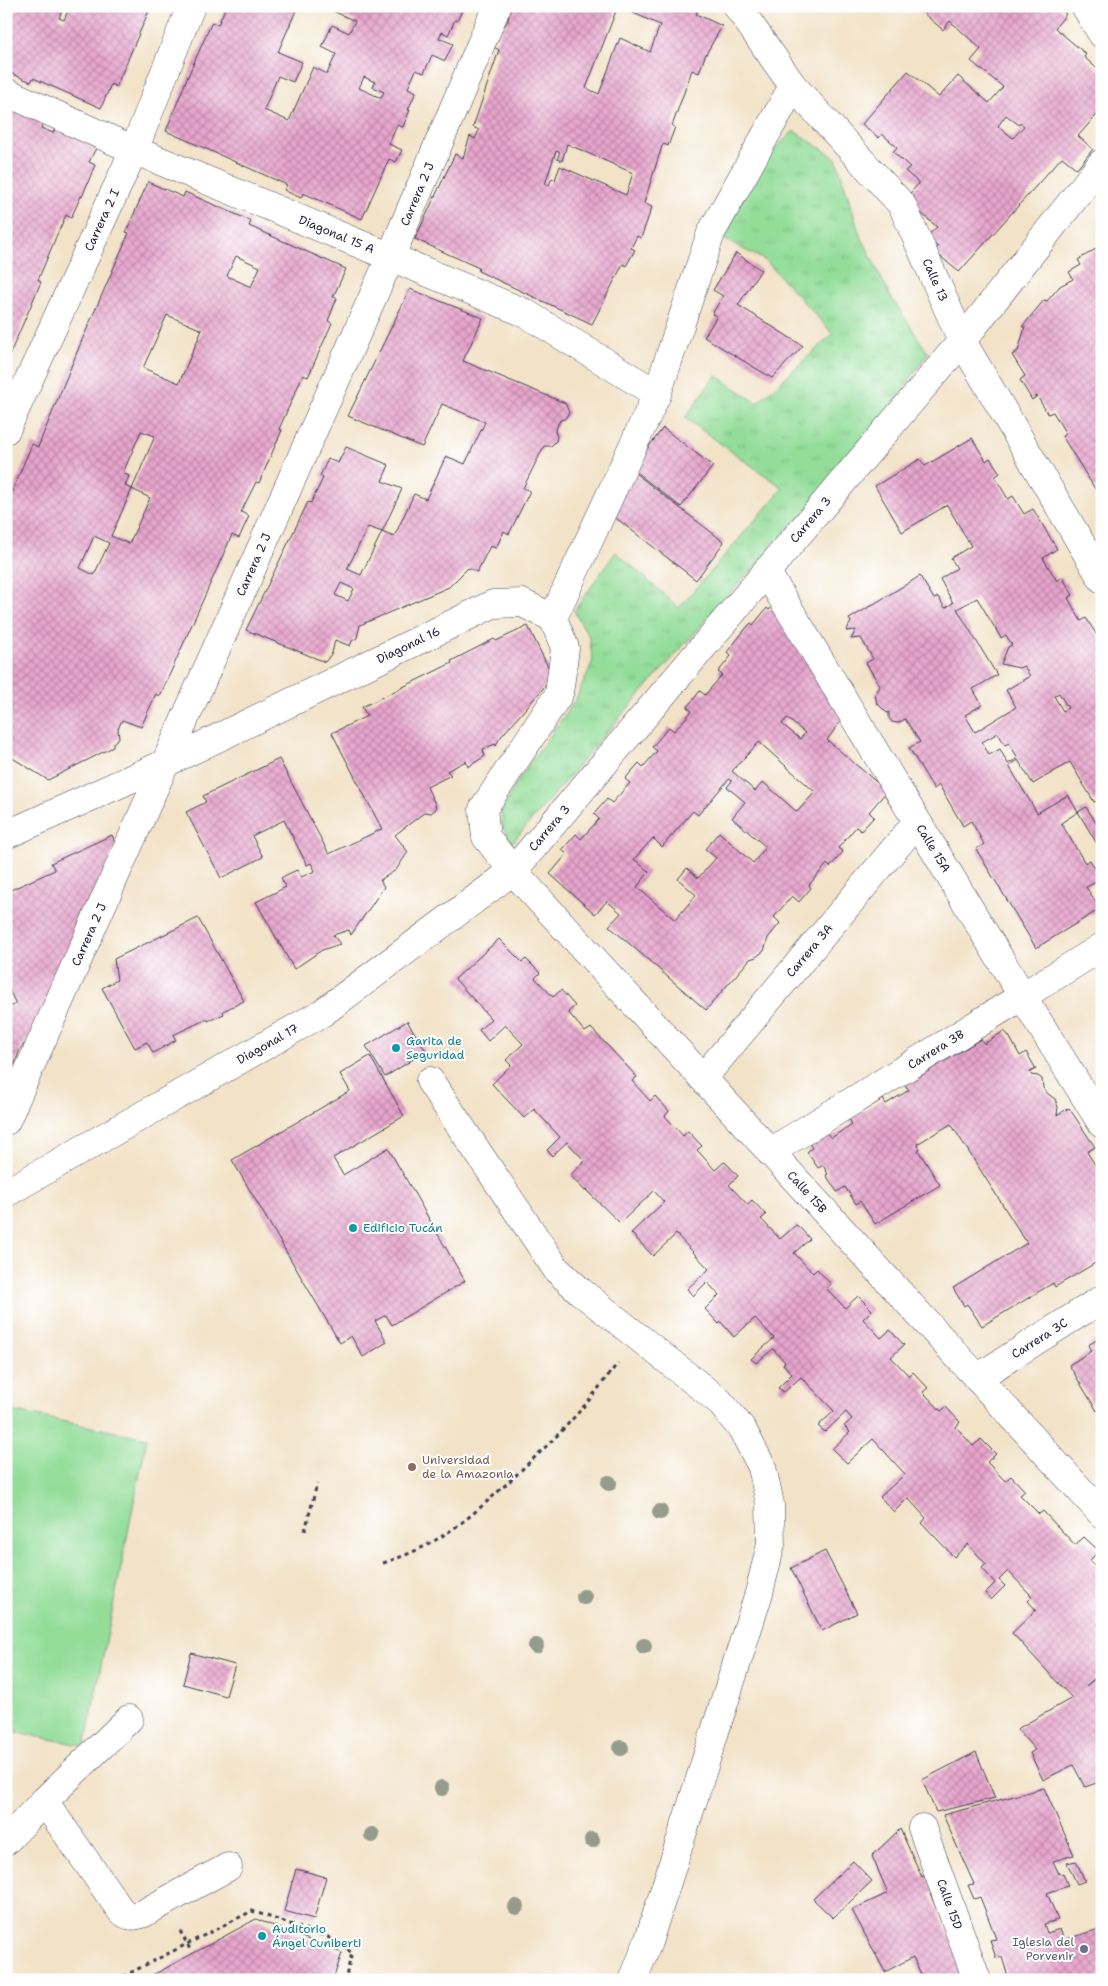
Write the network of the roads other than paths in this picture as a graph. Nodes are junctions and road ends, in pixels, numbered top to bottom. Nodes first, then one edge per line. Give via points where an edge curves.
1 (191, 6) edge
2 (497, 6) edge
3 (737, 6) edge
4 (1085, 6) edge
5 (1102, 34) edge
6 (793, 86) junction
7 (6, 92) edge
8 (134, 150) junction
9 (1102, 163) edge
10 (391, 256) junction
11 (962, 341) junction
12 (657, 394) junction
13 (6, 430) edge
14 (766, 571) junction
15 (1102, 579) edge
16 (553, 618) junction
17 (166, 763) junction
18 (917, 822) junction
19 (6, 835) edge
20 (513, 871) junction
21 (1102, 947) edge
22 (1023, 997) junction
23 (703, 1078) junction
24 (430, 1081) dead end
25 (6, 1121) edge
26 (1102, 1124) edge
27 (770, 1152) junction
28 (6, 1193) edge
29 (1102, 1299) edge
30 (977, 1378) junction
31 (1102, 1514) edge
32 (128, 1719) dead end
33 (44, 1801) junction
34 (922, 1828) dead end
35 (6, 1841) edge
36 (228, 1867) dead end
37 (633, 1980) edge
38 (977, 1980) edge

1 - 8 street, Carrera 2 I
2 - 10 street, Carrera 2 J
3 - 6 street, Calle 13
4 - 5 street
6 - 11 street, Calle 13 via 902,204
6 - 12 street via 711,233
7 - 8 street, Diagonal 15 A
8 - 10 street, Diagonal 15 A
8 - 13 street, Carrera 2 I
9 - 11 street, Carrera 3
10 - 12 street, Diagonal 15 A via 526,314
10 - 17 street, Carrera 2 J
11 - 14 street, Carrera 3
11 - 15 street, Calle 13
12 - 16 street
14 - 18 street, Calle 15A
14 - 20 street, Carrera 3
16 - 17 street, Diagonal 16 via 522,603 493,604
16 - 20 street via 565,648 559,694 483,809 486,837
17 - 19 street, Diagonal 16
17 - 25 street, Carrera 2 J
18 - 22 street, Calle 15A
18 - 23 street, Carrera 3A
20 - 23 street, Calle 15B
20 - 28 street, Diagonal 17 via 322,1013
21 - 22 street, Carrera 3B
22 - 26 street, Calle 15A
22 - 27 street, Carrera 3B
23 - 27 street, Calle 15B
24 - 37 street via 557,1270 719,1401 742,1428 762,1467 770,1504 771,1544 756,1602 648,1942
27 - 30 street, Calle 15B
29 - 30 street, Carrera 3C
30 - 31 street, Calle 15B
32 - 33 street
33 - 35 street
33 - 36 street via 127,1916 136,1917
34 - 38 street, Calle 15D

